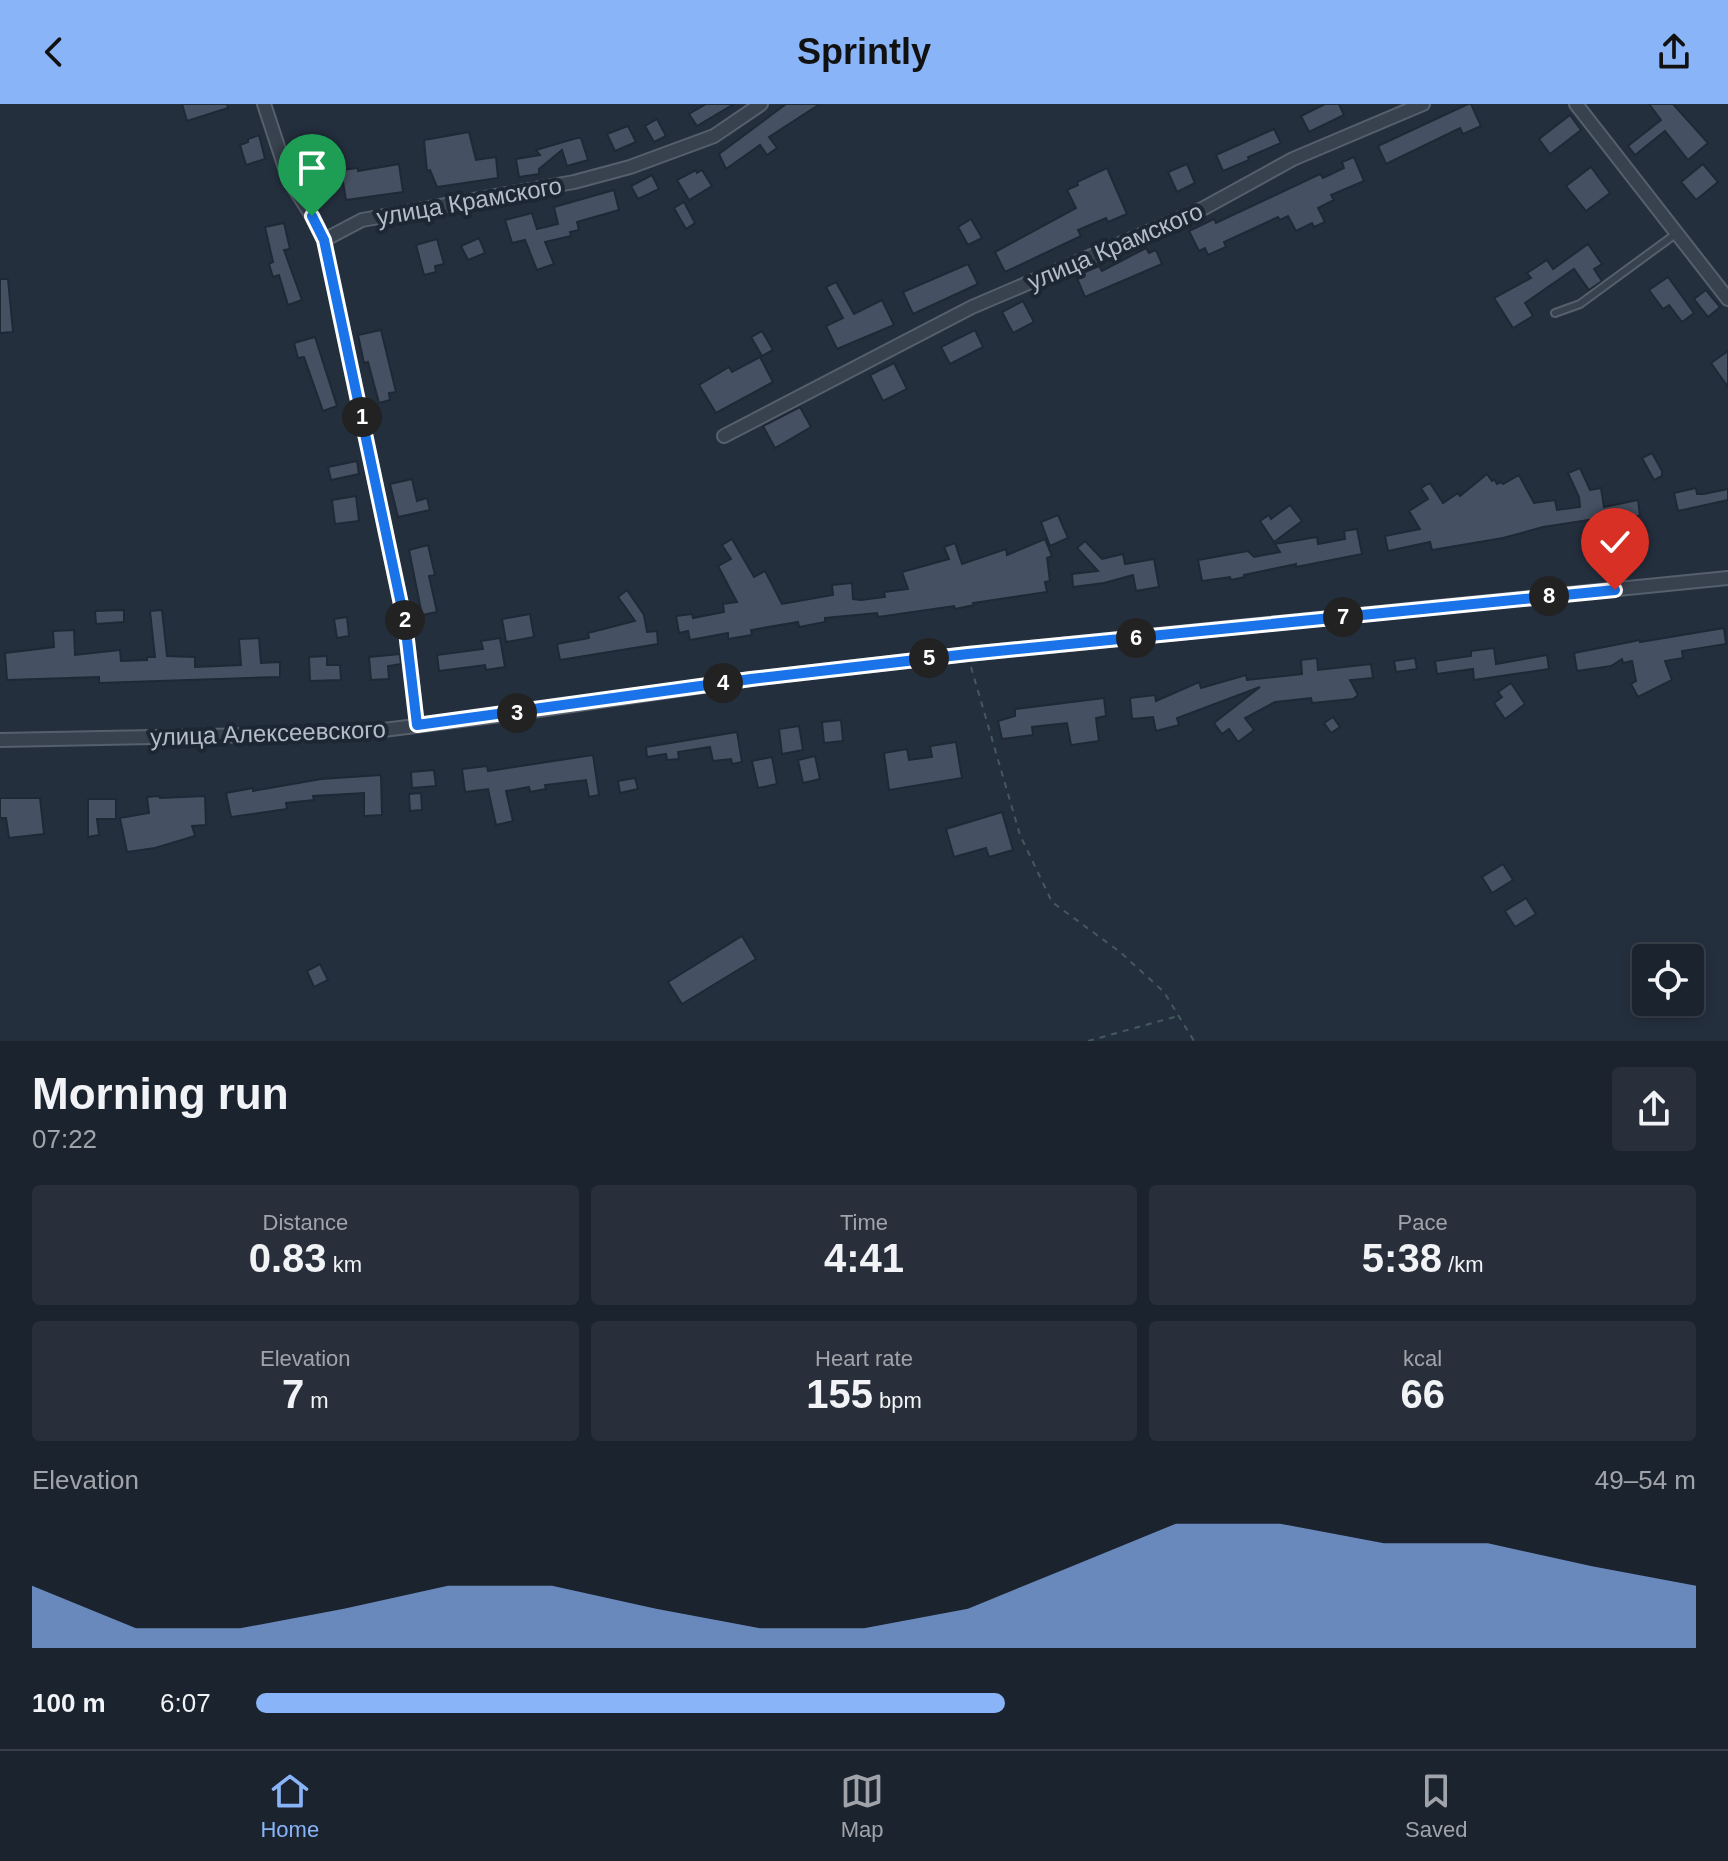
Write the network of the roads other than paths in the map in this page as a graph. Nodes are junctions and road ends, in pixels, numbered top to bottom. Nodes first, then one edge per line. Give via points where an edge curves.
1 (264, 104) edge
2 (761, 104) edge
3 (1423, 104) edge
4 (1576, 104) edge
5 (1677, 233) junction
6 (324, 240) junction
7 (1728, 299) edge
8 (1555, 313) dead end
9 (724, 436) dead end
10 (1728, 578) edge
11 (417, 725) junction
12 (0, 740) edge

1 - 6 street via 289,180
2 - 6 street, улица Крамского via 714,136 630,167 362,220
3 - 9 street, улица Крамского via 1293,159 1204,208 972,307
4 - 5 street
5 - 7 street
5 - 8 lane via 1580,304
6 - 11 street via 405,623
10 - 11 street, улица Алексеевского via 968,654
11 - 12 street, улица Алексеевского via 360,733

